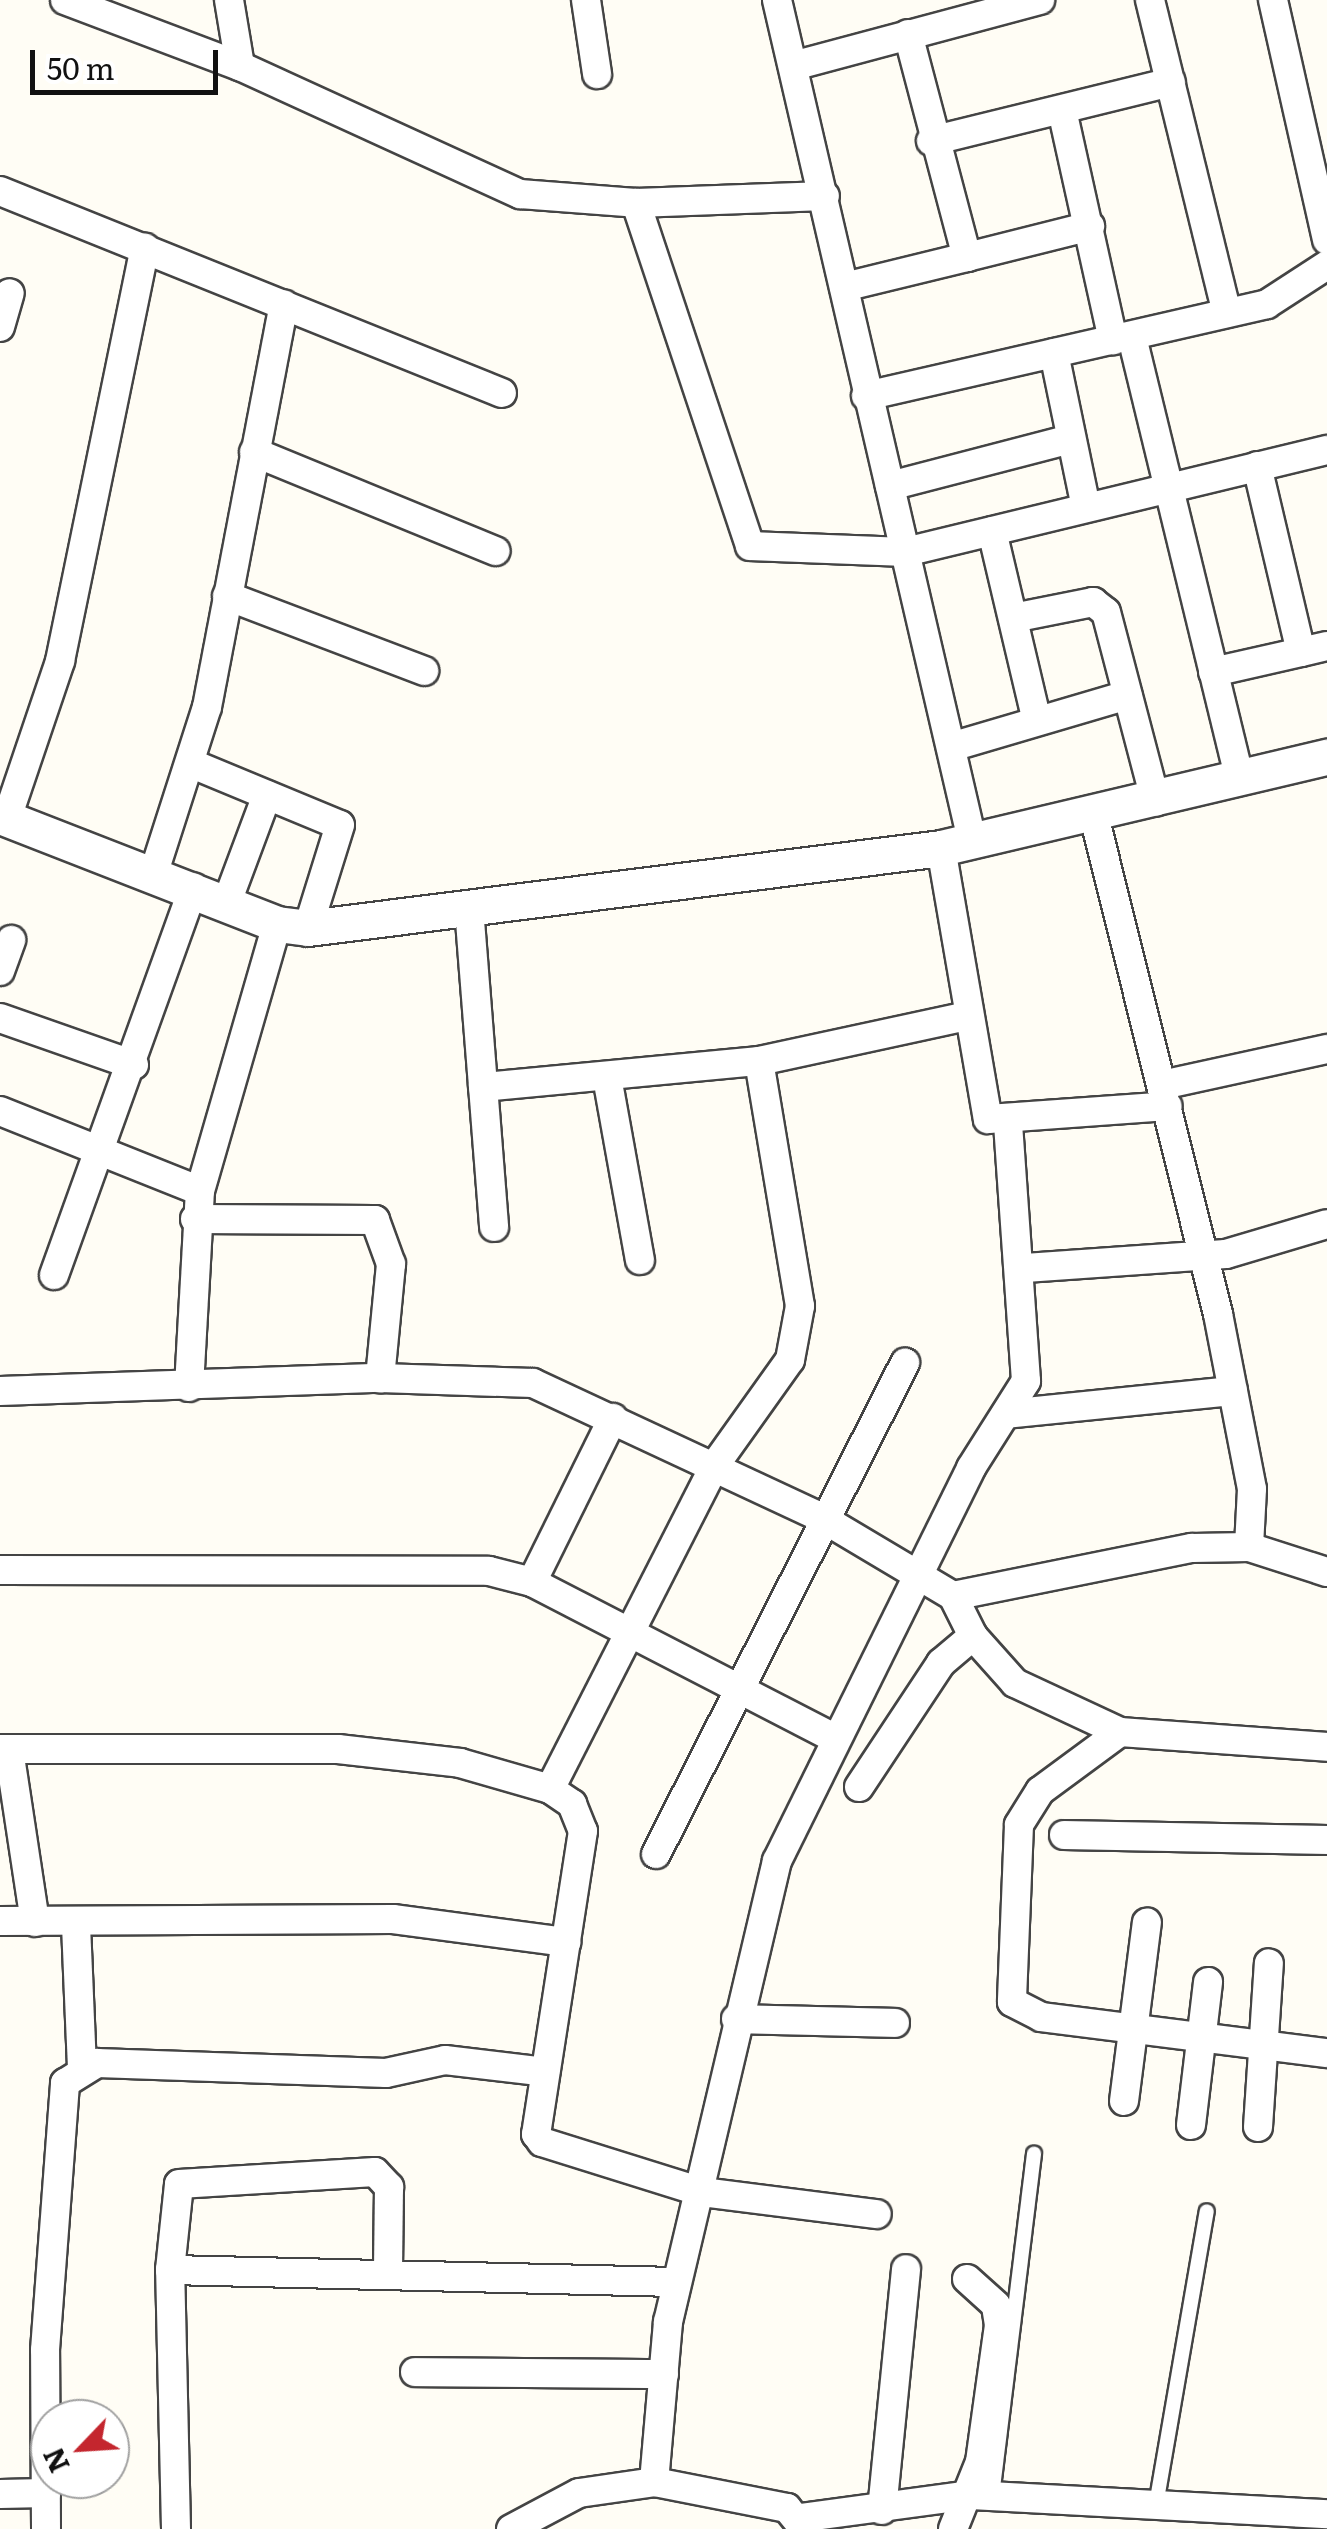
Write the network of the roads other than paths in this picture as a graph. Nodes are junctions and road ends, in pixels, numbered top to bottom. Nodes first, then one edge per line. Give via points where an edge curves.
1 (64, 0) edge
2 (229, 0) edge
3 (586, 0) edge
4 (777, 0) edge
5 (1040, 0) edge
6 (1150, 0) edge
7 (1273, 0) edge
8 (110, 9) edge
9 (908, 34) junction
10 (240, 66) junction
11 (793, 66) junction
12 (598, 74) dead end
13 (1172, 82) junction
14 (1062, 110) junction
15 (931, 141) junction
16 (0, 192) edge
17 (825, 196) junction
18 (636, 203) junction
19 (1090, 226) junction
20 (1327, 240) edge
21 (146, 248) junction
22 (967, 258) junction
23 (1327, 265) edge
24 (844, 287) junction
25 (10, 293) dead end
26 (284, 304) junction
27 (1227, 313) junction
28 (0, 328) edge
29 (1123, 339) junction
30 (1054, 352) junction
31 (502, 393) dead end
32 (866, 396) junction
33 (1071, 439) junction
34 (1327, 450) edge
35 (254, 452) junction
36 (1257, 466) junction
37 (890, 486) junction
38 (1168, 487) junction
39 (1086, 507) junction
40 (992, 530) junction
41 (495, 550) dead end
42 (905, 552) junction
43 (227, 596) junction
44 (1013, 618) junction
45 (1314, 649) edge
46 (424, 671) dead end
47 (1213, 672) junction
48 (1128, 694) junction
49 (1037, 721) junction
50 (950, 747) junction
51 (1327, 758) edge
52 (190, 763) junction
53 (1240, 780) junction
54 (267, 795) junction
55 (1156, 802) junction
56 (1094, 816) junction
57 (4, 817) edge
58 (957, 844) junction
59 (154, 872) junction
60 (194, 888) junction
61 (227, 902) junction
62 (469, 908) junction
63 (293, 926) junction
64 (11, 940) dead end
65 (0, 970) edge
66 (964, 1017) junction
67 (0, 1018) edge
68 (1327, 1050) edge
69 (760, 1061) junction
70 (134, 1065) junction
71 (607, 1077) junction
72 (483, 1087) junction
73 (1165, 1096) junction
74 (0, 1111) edge
75 (1008, 1123) junction
76 (103, 1150) junction
77 (197, 1205) junction
78 (1327, 1224) edge
79 (494, 1227) dead end
80 (1204, 1256) junction
81 (640, 1260) dead end
82 (1025, 1268) junction
83 (54, 1275) dead end
84 (905, 1363) dead end
85 (380, 1378) junction
86 (189, 1386) junction
87 (0, 1391) edge
88 (1233, 1392) junction
89 (1006, 1414) junction
90 (613, 1418) junction
91 (714, 1465) junction
92 (822, 1518) junction
93 (1249, 1547) junction
94 (0, 1570) edge
95 (918, 1572) junction
96 (1327, 1572) edge
97 (532, 1582) junction
98 (953, 1596) junction
99 (625, 1634) junction
100 (972, 1636) junction
101 (734, 1691) junction
102 (1120, 1732) junction
103 (832, 1736) junction
104 (1327, 1747) edge
105 (5, 1750) edge
106 (859, 1786) dead end
107 (550, 1789) junction
108 (1064, 1834) dead end
109 (1327, 1840) edge
110 (656, 1854) dead end
111 (0, 1920) edge
112 (34, 1922) junction
113 (1148, 1922) dead end
114 (76, 1925) junction
115 (566, 1942) junction
116 (1269, 1962) dead end
117 (1208, 1982) dead end
118 (736, 2019) junction
119 (895, 2023) dead end
120 (1133, 2026) junction
121 (1201, 2036) junction
122 (1267, 2045) junction
123 (1327, 2054) edge
124 (82, 2068) junction
125 (545, 2072) junction
126 (1124, 2101) dead end
127 (1190, 2125) dead end
128 (1258, 2127) dead end
129 (1034, 2154) dead end
130 (702, 2192) junction
131 (1207, 2211) dead end
132 (877, 2214) dead end
133 (170, 2270) junction
134 (906, 2270) dead end
135 (388, 2274) junction
136 (967, 2279) dead end
137 (676, 2282) junction
138 (415, 2372) dead end
139 (664, 2374) junction
140 (49, 2399) edge
141 (654, 2482) junction
142 (30, 2493) edge
143 (0, 2494) edge
144 (981, 2496) junction
145 (46, 2499) edge
146 (1156, 2505) junction
147 (882, 2510) junction
148 (1327, 2514) edge
149 (802, 2523) edge
150 (46, 2529) edge
151 (176, 2529) edge
152 (511, 2529) edge
153 (953, 2529) edge

1 - 8 street
2 - 10 street
3 - 12 street
4 - 11 street
5 - 9 street
6 - 13 street
7 - 20 street
8 - 10 street
9 - 11 street
9 - 15 street
10 - 18 street via 520,194
11 - 17 street
13 - 14 street
13 - 27 street
14 - 15 street
14 - 19 street
15 - 22 street
16 - 21 street
17 - 18 street
17 - 24 street
18 - 42 street via 750,546
19 - 22 street
19 - 29 street
21 - 26 street
21 - 57 street via 60,661
22 - 24 street
23 - 27 street via 1296,292
24 - 32 street
25 - 28 street
26 - 31 street
26 - 35 street
27 - 29 street
29 - 30 street
29 - 38 street
30 - 32 street
30 - 33 street
32 - 37 street
33 - 37 street
33 - 39 street
34 - 36 street
35 - 41 street
35 - 43 street
36 - 38 street
36 - 45 street
37 - 42 street
38 - 39 street
38 - 47 street
39 - 40 street
40 - 42 street
40 - 44 street
42 - 50 street
43 - 46 street
43 - 52 street
44 - 48 street via 1100,605
44 - 49 street
45 - 47 street
47 - 53 street
48 - 49 street
48 - 55 street
49 - 50 street
50 - 58 street
51 - 53 street
52 - 54 street
52 - 59 street
53 - 55 street
54 - 61 street
54 - 63 street via 340,825
55 - 56 street
56 - 58 street
56 - 73 street
57 - 59 street
58 - 62 street
58 - 66 street
59 - 60 street
60 - 61 street
60 - 70 street
61 - 63 street
62 - 63 street
62 - 72 street
63 - 77 street
64 - 65 street
66 - 69 street
66 - 75 street via 981,1108
67 - 70 street
68 - 73 street
69 - 71 street
69 - 91 street via 800,1322 790,1360
70 - 76 street
71 - 72 street
71 - 81 street
72 - 79 street
73 - 75 street
73 - 80 street
74 - 76 street
75 - 82 street
76 - 77 street
76 - 83 street
77 - 85 street via 375,1220 391,1264
77 - 86 street
78 - 80 street
80 - 82 street
80 - 88 street
82 - 89 street via 1028,1366
84 - 92 street
85 - 86 street
85 - 90 street via 533,1383
86 - 87 street
88 - 89 street
88 - 93 street via 1252,1489
89 - 95 street
90 - 91 street
90 - 97 street
91 - 92 street
91 - 99 street
92 - 95 street
92 - 101 street
93 - 96 street
93 - 98 street via 1166,1552
94 - 97 street via 419,1568
95 - 98 street
95 - 103 street
97 - 99 street
98 - 100 street
99 - 101 street
99 - 107 street
100 - 102 street via 1015,1683
100 - 106 street via 942,1663
101 - 103 street
101 - 110 street
102 - 104 street
102 - 120 street via 1040,1790 1019,1825 1008,1988 1012,2002 1041,2017
103 - 118 street via 777,1860
105 - 107 street via 338,1749 460,1762
105 - 112 street
107 - 115 street via 572,1804 584,1831
108 - 109 street
111 - 112 street
112 - 114 street
113 - 120 street
114 - 115 street via 393,1918
114 - 124 street
115 - 125 street
116 - 122 street
117 - 121 street
118 - 119 street
118 - 130 street
120 - 121 street
120 - 126 street
121 - 122 street
121 - 127 street
122 - 123 street
122 - 128 street
124 - 125 street via 386,2072 445,2060
124 - 140 street via 65,2082 59,2130
125 - 130 street via 542,2142
129 - 144 lane
130 - 132 street
130 - 137 street
131 - 146 lane
133 - 135 street
133 - 135 street via 180,2184 375,2172 389,2187
133 - 151 street
134 - 147 street
135 - 137 street
136 - 144 street via 996,2306 999,2325
137 - 139 street
138 - 139 street
139 - 141 street
141 - 149 street
141 - 152 street via 579,2493
142 - 143 street
144 - 146 street
144 - 147 street
144 - 153 street
145 - 150 street
146 - 148 street
147 - 149 street

